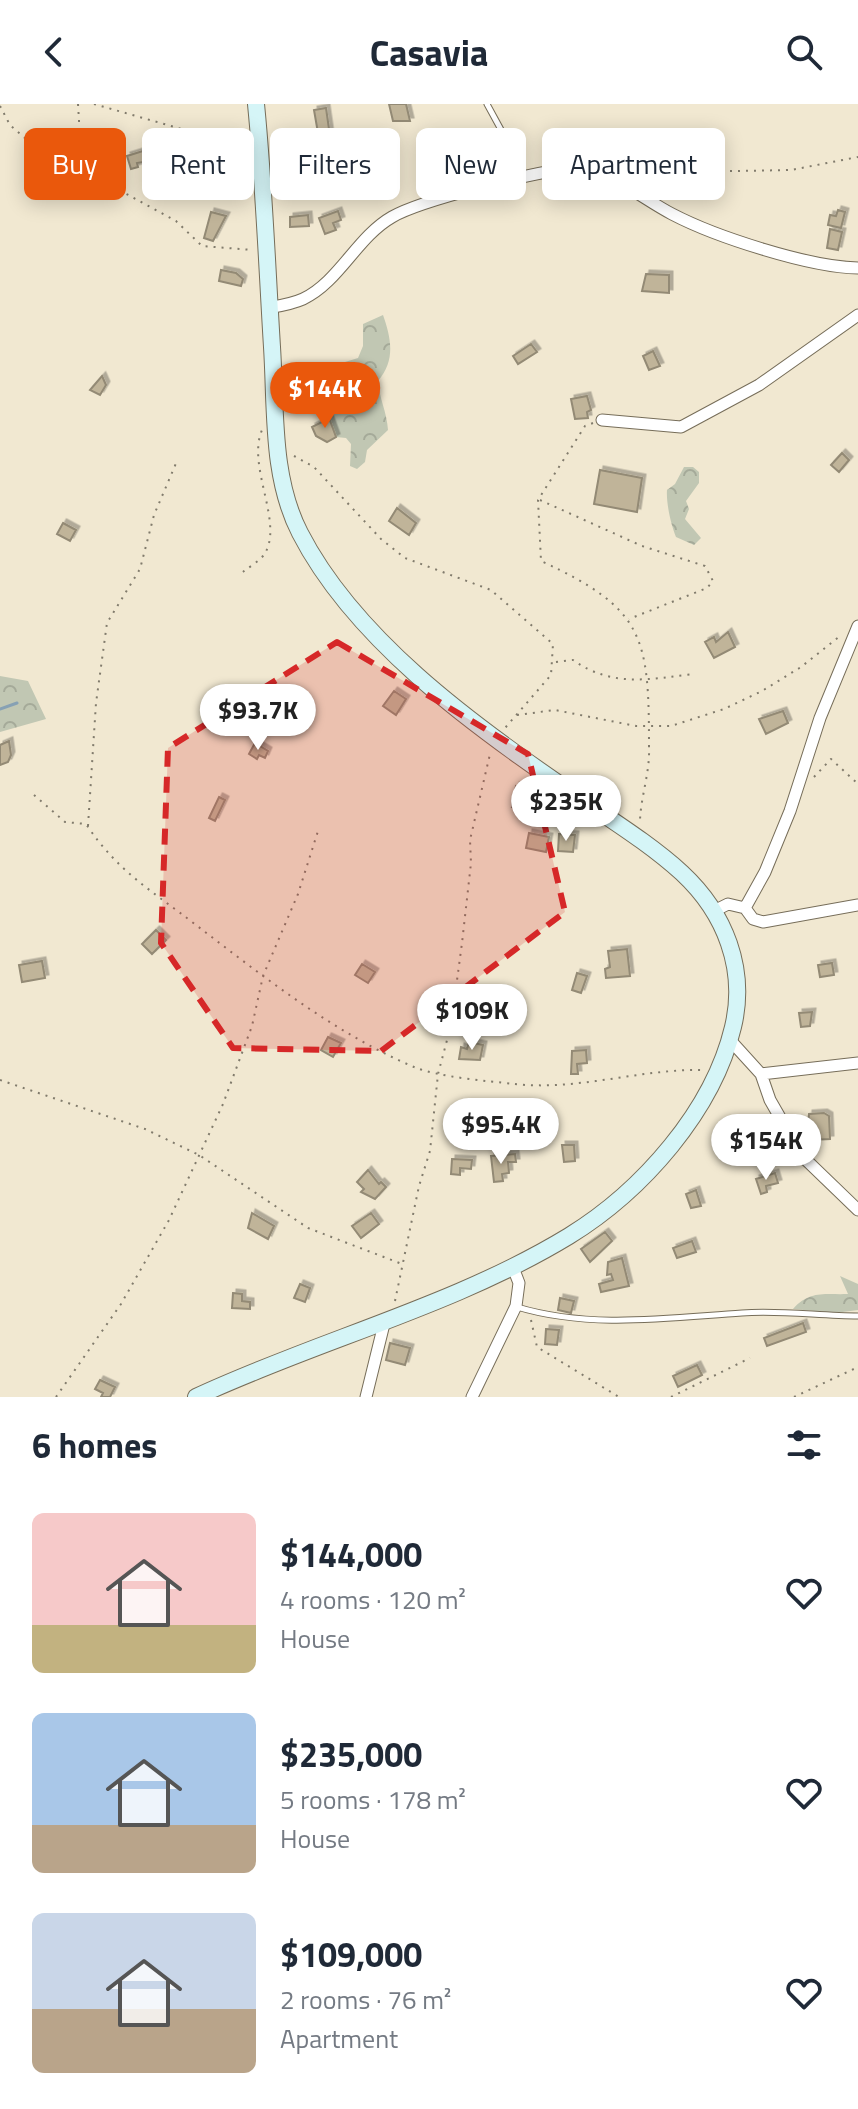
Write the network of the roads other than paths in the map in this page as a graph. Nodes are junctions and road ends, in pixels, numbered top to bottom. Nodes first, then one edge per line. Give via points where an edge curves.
1 (256, 104) edge
2 (487, 104) edge
3 (500, 128) edge
4 (526, 177) edge
5 (446, 200) edge
6 (858, 268) edge
7 (268, 308) junction
8 (858, 315) edge
9 (602, 420) road end
10 (853, 628) edge
11 (858, 905) edge
12 (745, 908) junction
13 (714, 911) junction
14 (730, 1040) junction
15 (858, 1063) edge
16 (761, 1074) junction
17 (858, 1210) edge
18 (512, 1265) junction
19 (516, 1306) junction
20 (858, 1316) edge
21 (385, 1320) junction
22 (223, 1391) edge
23 (196, 1397) edge
24 (366, 1397) edge
25 (472, 1397) edge

1 - 7 main road
2 - 3 lane
4 - 6 street via 576,169 616,181 699,226 758,246
5 - 7 street via 391,217 322,287
7 - 13 main road via 275,421 290,512 328,578 393,652 495,740 682,872
8 - 9 street via 759,385 681,427
10 - 12 street via 790,811
11 - 12 street via 763,922
12 - 13 street via 728,904
13 - 14 main road via 727,931 735,966 737,1010
14 - 16 street
14 - 18 main road via 704,1101 641,1178 571,1234
15 - 16 street
16 - 17 street via 802,1156
18 - 19 street via 519,1283
18 - 21 main road
19 - 20 lane via 625,1320 746,1312
19 - 25 street
21 - 22 main road
21 - 24 street
22 - 23 main road

